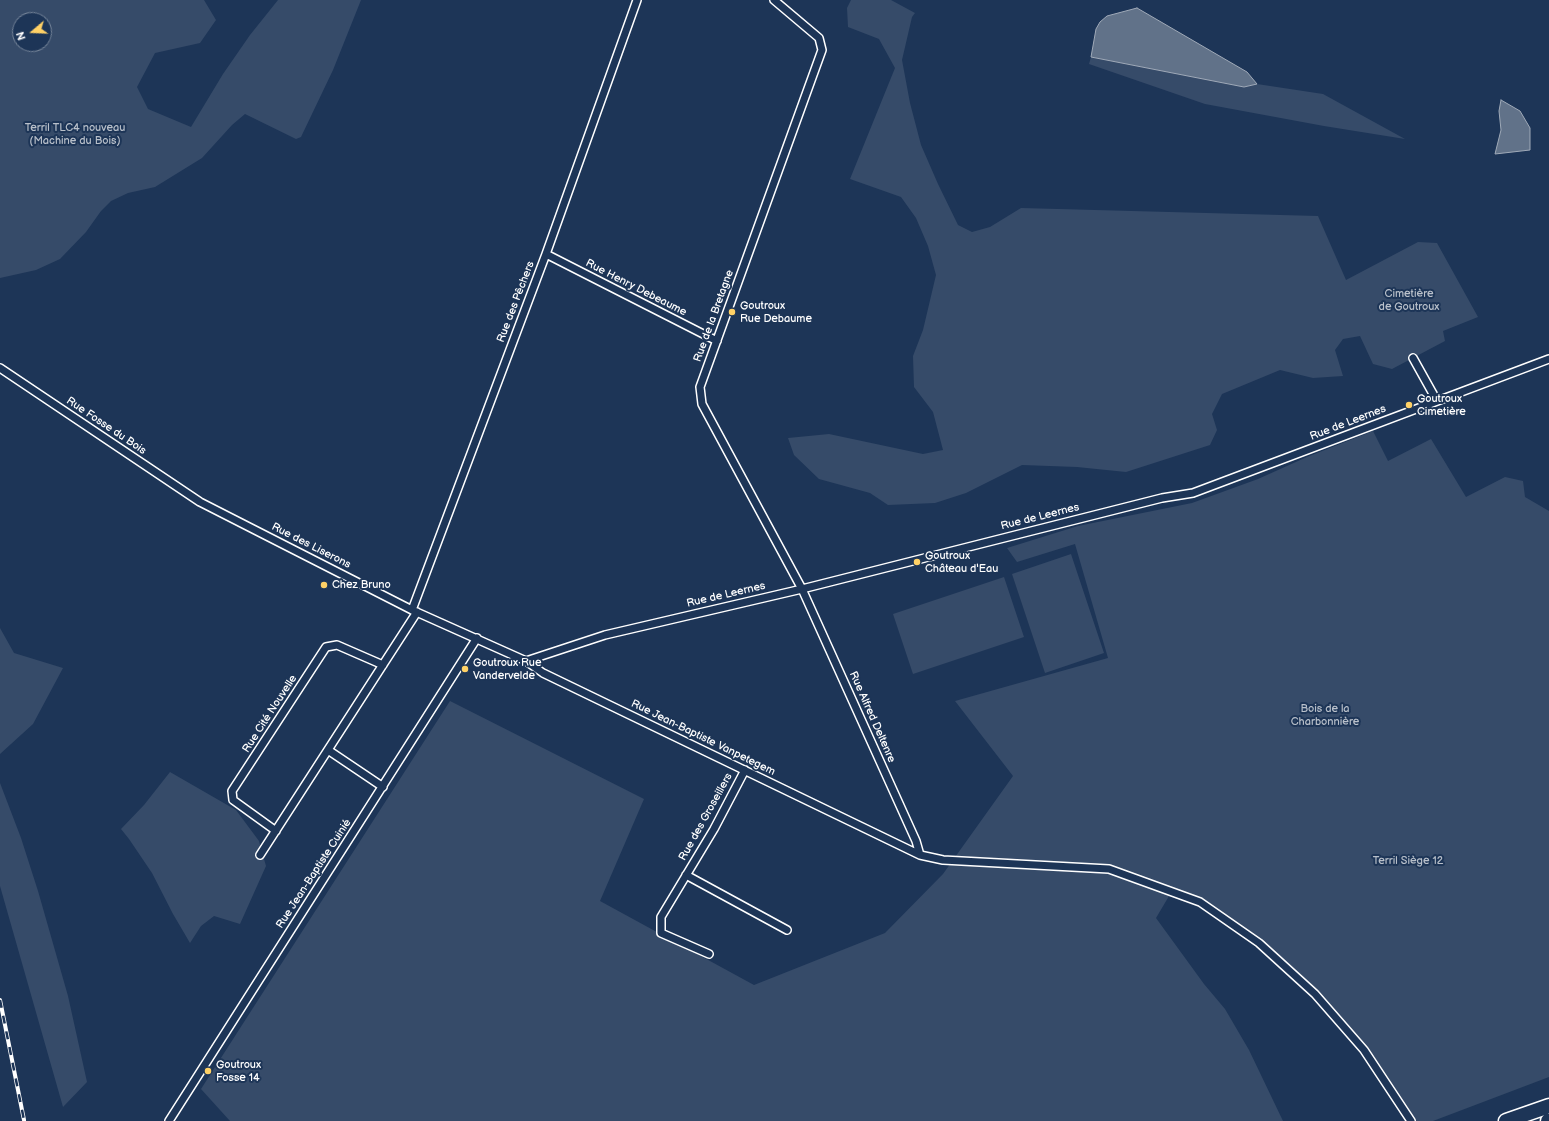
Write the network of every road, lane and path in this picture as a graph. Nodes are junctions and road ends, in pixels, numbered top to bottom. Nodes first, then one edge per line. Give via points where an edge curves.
1 (637, 0) edge
2 (774, 0) edge
3 (546, 254) junction
4 (717, 341) junction
5 (1414, 358) dead end
6 (1549, 359) edge
7 (0, 368) edge
8 (1437, 401) junction
9 (200, 502) joint
10 (802, 589) junction
11 (415, 611) junction
12 (477, 638) junction
13 (526, 661) junction
14 (383, 665) junction
15 (328, 750) junction
16 (745, 770) junction
17 (383, 787) junction
18 (276, 831) junction
19 (260, 855) dead end
20 (920, 855) junction
21 (686, 875) junction
22 (787, 930) dead end
23 (709, 954) dead end
24 (1549, 1106) edge
25 (169, 1121) edge
26 (1411, 1121) edge
27 (1506, 1121) edge

1 - 3 street, Rue des Pêchers
2 - 4 street, Rue de la Bretagne via 819,38 822,50
3 - 4 street, Rue Henry Debeaume
3 - 11 street, Rue des Pêchers
4 - 10 street, Rue de la Bretagne via 700,387 702,404
5 - 8 street
6 - 8 street, Rue de Leernes
7 - 9 street, Rue Fosse du Bois
8 - 10 street, Rue de Leernes via 1193,493 1162,498
9 - 11 street, Rue des Liserons
10 - 13 street, Rue de Leernes via 605,636
10 - 20 street, Rue Alfred Deltenre via 916,841
11 - 12 street, Rue des Liserons
11 - 14 street
12 - 13 street, Rue Jean-Baptiste Vanpetegem
12 - 17 street, Rue Jean-Baptiste Cuinié
13 - 16 street, Rue Jean-Baptiste Vanpetegem via 543,673
14 - 15 street
14 - 18 street, Rue Cité Nouvelle via 338,646 326,647 232,791 233,800
15 - 17 street
15 - 18 street
16 - 20 street, Rue Jean-Baptiste Vanpetegem
16 - 21 street, Rue des Groseillers
17 - 25 street, Rue Jean-Baptiste Cuinié
18 - 19 street
20 - 26 street, Rue Jean-Baptiste Vanpetegem via 943,860 1109,869 1200,902 1259,943 1315,994 1364,1050
21 - 22 street, Rue des Groseillers
21 - 23 street, Rue des Groseillers via 661,917 662,933
24 - 27 highway

